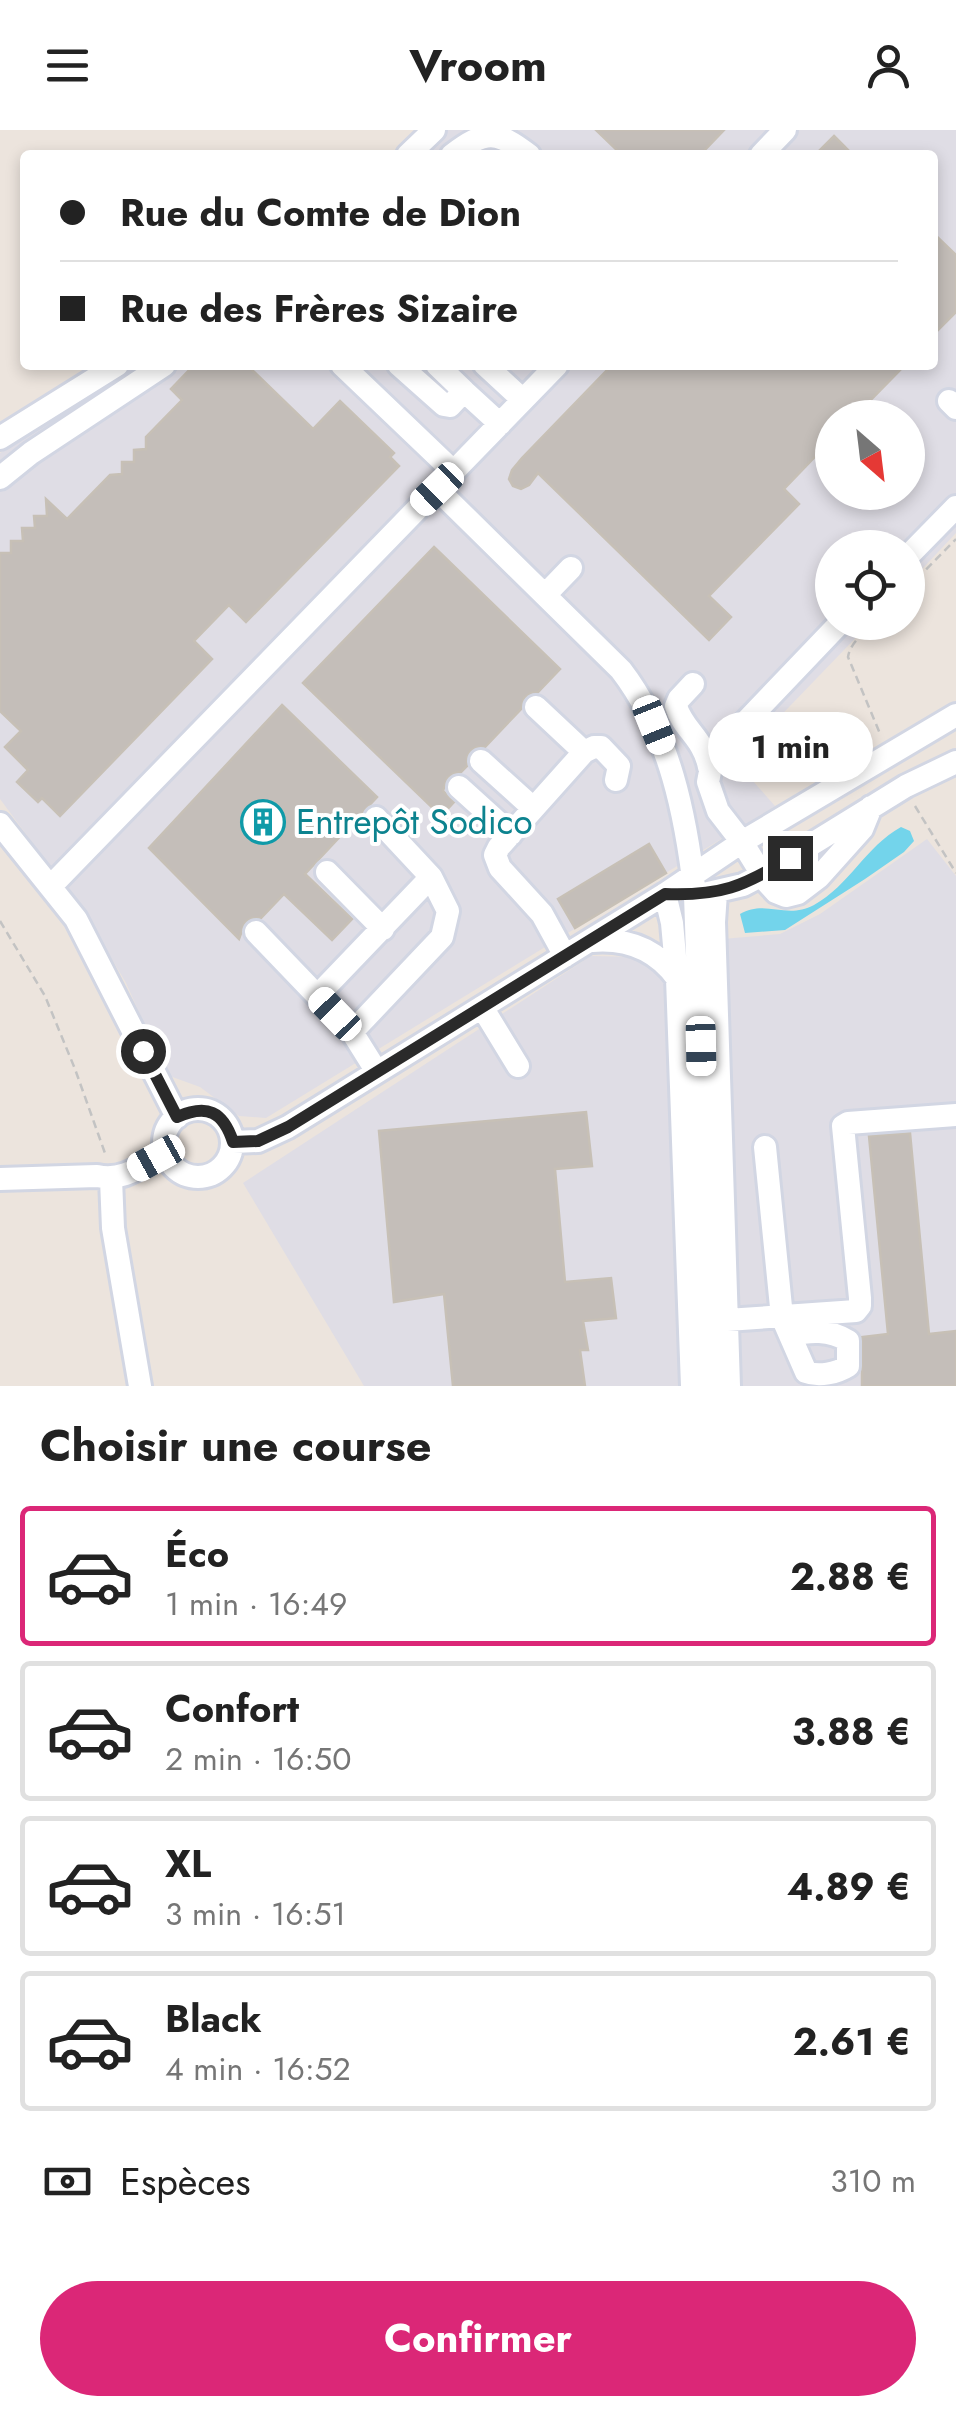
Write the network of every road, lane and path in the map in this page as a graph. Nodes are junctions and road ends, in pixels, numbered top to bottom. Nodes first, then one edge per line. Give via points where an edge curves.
1 (434, 130) edge
2 (786, 130) edge
3 (413, 150) edge
4 (459, 150) edge
5 (523, 150) edge
6 (766, 150) edge
7 (108, 370) edge
8 (347, 370) edge
9 (404, 370) edge
10 (443, 370) edge
11 (490, 370) edge
12 (553, 370) edge
13 (137, 372) edge
14 (464, 391) junction
15 (523, 400) junction
16 (46, 409) junction
17 (500, 424) junction
18 (62, 432) junction
19 (0, 438) edge
20 (0, 478) edge
21 (446, 480) junction
22 (956, 507) edge
23 (925, 539) edge
24 (956, 539) edge
25 (571, 568) dead end
26 (925, 571) edge
27 (545, 595) junction
28 (823, 640) edge
29 (693, 684) dead end
30 (536, 707) dead end
31 (956, 715) edge
32 (584, 752) junction
33 (481, 761) dead end
34 (956, 762) edge
35 (709, 767) junction
36 (616, 780) dead end
37 (459, 787) dead end
38 (872, 807) junction
39 (533, 808) junction
40 (376, 818) dead end
41 (0, 824) edge
42 (511, 834) junction
43 (742, 842) junction
44 (327, 872) dead end
45 (762, 875) junction
46 (431, 878) junction
47 (52, 886) junction
48 (701, 887) junction
49 (665, 894) junction
50 (0, 922) edge
51 (383, 929) junction
52 (256, 932) dead end
53 (588, 942) junction
54 (565, 956) junction
55 (677, 978) junction
56 (317, 996) junction
57 (482, 1007) junction
58 (352, 1032) junction
59 (518, 1066) dead end
60 (377, 1072) junction
61 (956, 1115) edge
62 (177, 1117) junction
63 (233, 1142) junction
64 (765, 1147) dead end
65 (166, 1153) junction
66 (0, 1179) edge
67 (111, 1179) junction
68 (727, 1320) junction
69 (787, 1323) junction
70 (140, 1386) edge
71 (692, 1386) edge
72 (712, 1386) edge
73 (729, 1386) edge

1 - 3 street
2 - 6 street
4 - 5 street via 494,133
7 - 16 street
8 - 21 street
9 - 14 street via 444,405
10 - 14 street
11 - 15 street
12 - 15 street
13 - 18 street
14 - 17 street
15 - 17 street
16 - 18 street
16 - 19 street
17 - 21 street
18 - 20 street
21 - 27 street
21 - 47 street
22 - 23 street
24 - 26 path
25 - 27 street
27 - 48 street via 613,660 644,702 670,767
28 - 35 street via 724,742
29 - 35 street via 676,706
30 - 32 street
31 - 43 street
32 - 36 street via 602,747 619,766
32 - 39 street
33 - 39 street
34 - 38 street
35 - 43 street via 718,812
37 - 42 street
38 - 45 street
38 - 45 street via 862,829 798,893 776,892
39 - 42 street
40 - 46 street
41 - 47 street
42 - 54 street via 495,855 497,863 542,914
43 - 45 street
43 - 48 street
44 - 51 street
45 - 48 street via 743,885
46 - 51 street
46 - 58 street via 448,911 442,936
47 - 62 street via 76,919
48 - 49 street
48 - 68 street via 714,922
48 - 72 street
49 - 53 street
49 - 55 street
50 - 67 path via 45,996
51 - 56 street
52 - 56 street
53 - 54 street
53 - 55 street via 632,944 666,963
54 - 57 street
55 - 71 street
56 - 58 street
57 - 59 street
57 - 60 street
58 - 60 street
60 - 63 street via 288,1127 258,1141
61 - 69 street via 844,1126 860,1306
62 - 63 street via 194,1109 213,1112
62 - 65 street via 164,1140
63 - 65 street via 228,1161 214,1174 194,1177 176,1170
64 - 69 street
65 - 67 street
66 - 67 street
67 - 70 street
68 - 69 street
68 - 73 street

